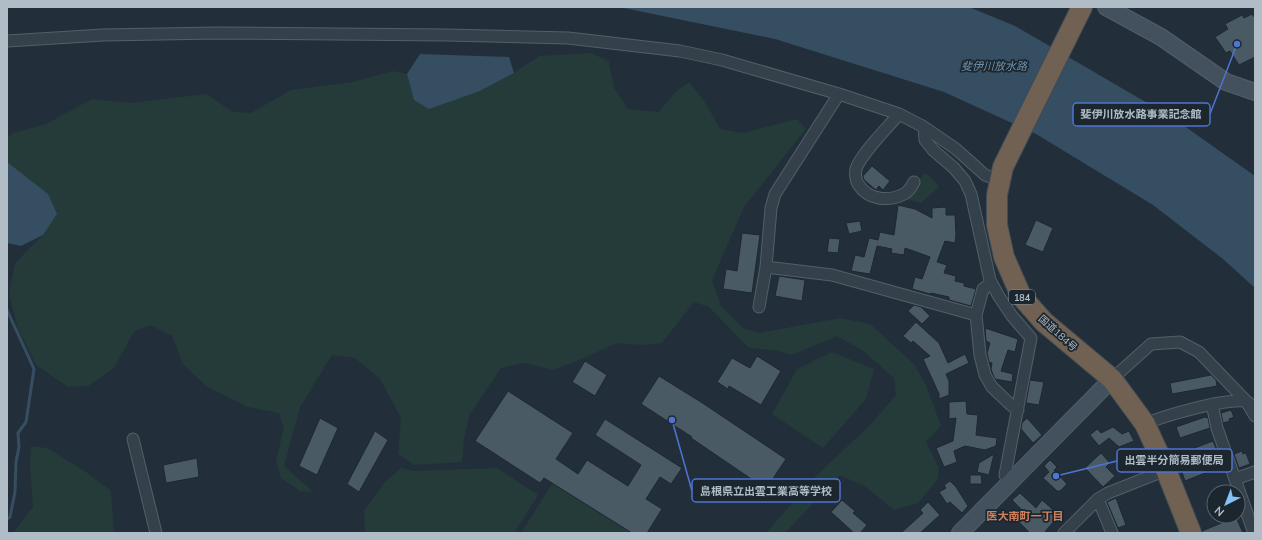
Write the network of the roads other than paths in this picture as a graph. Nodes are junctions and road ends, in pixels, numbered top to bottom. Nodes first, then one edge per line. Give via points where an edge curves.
1 (1106, 7) edge
2 (1080, 12) edge
3 (7, 40) edge
4 (1255, 92) edge
5 (839, 94) junction
6 (899, 114) junction
7 (924, 127) junction
8 (1002, 174) junction
9 (914, 182) dead end
10 (766, 267) junction
11 (991, 283) junction
12 (759, 307) dead end
13 (976, 314) junction
14 (1112, 379) junction
15 (1212, 404) junction
16 (1251, 405) edge
17 (1018, 410) junction
18 (1255, 416) edge
19 (1145, 424) junction
20 (133, 439) dead end
21 (1166, 470) junction
22 (1255, 472) edge
23 (1235, 479) junction
24 (1009, 484) junction
25 (1098, 498) junction
26 (156, 533) edge
27 (960, 533) edge
28 (1064, 533) edge
29 (1112, 533) edge
30 (1191, 533) edge
31 (1254, 533) edge

1 - 4 street via 1161,37 1226,82
2 - 8 highway, 国道184号 / 184
3 - 5 street via 217,33 568,38 680,51 722,60
5 - 6 street
5 - 10 street via 775,194 771,208
6 - 7 street
6 - 9 street via 862,157 856,170 856,181 862,191 872,197 887,199 905,193
7 - 8 street via 956,149 985,175
7 - 11 street via 925,140 954,168 971,194
8 - 14 highway, 国道184号 / 184 via 997,195 998,225 1004,257 1021,296 1044,322
10 - 12 street
10 - 13 street via 832,275
11 - 13 street via 983,289
11 - 17 street via 1012,316 1031,338
13 - 17 street via 985,376 992,387
14 - 16 street via 1151,344 1180,342 1199,352
14 - 19 highway, 国道184号 / 184
14 - 24 street
15 - 16 street
15 - 19 street
15 - 23 street via 1217,428
16 - 18 street
17 - 24 street via 1005,475
19 - 21 highway, 国道184号 / 184
20 - 26 street
21 - 25 street
21 - 30 highway, 国道184号 / 184
22 - 23 street
23 - 31 street
24 - 27 street
25 - 28 street
25 - 29 street

